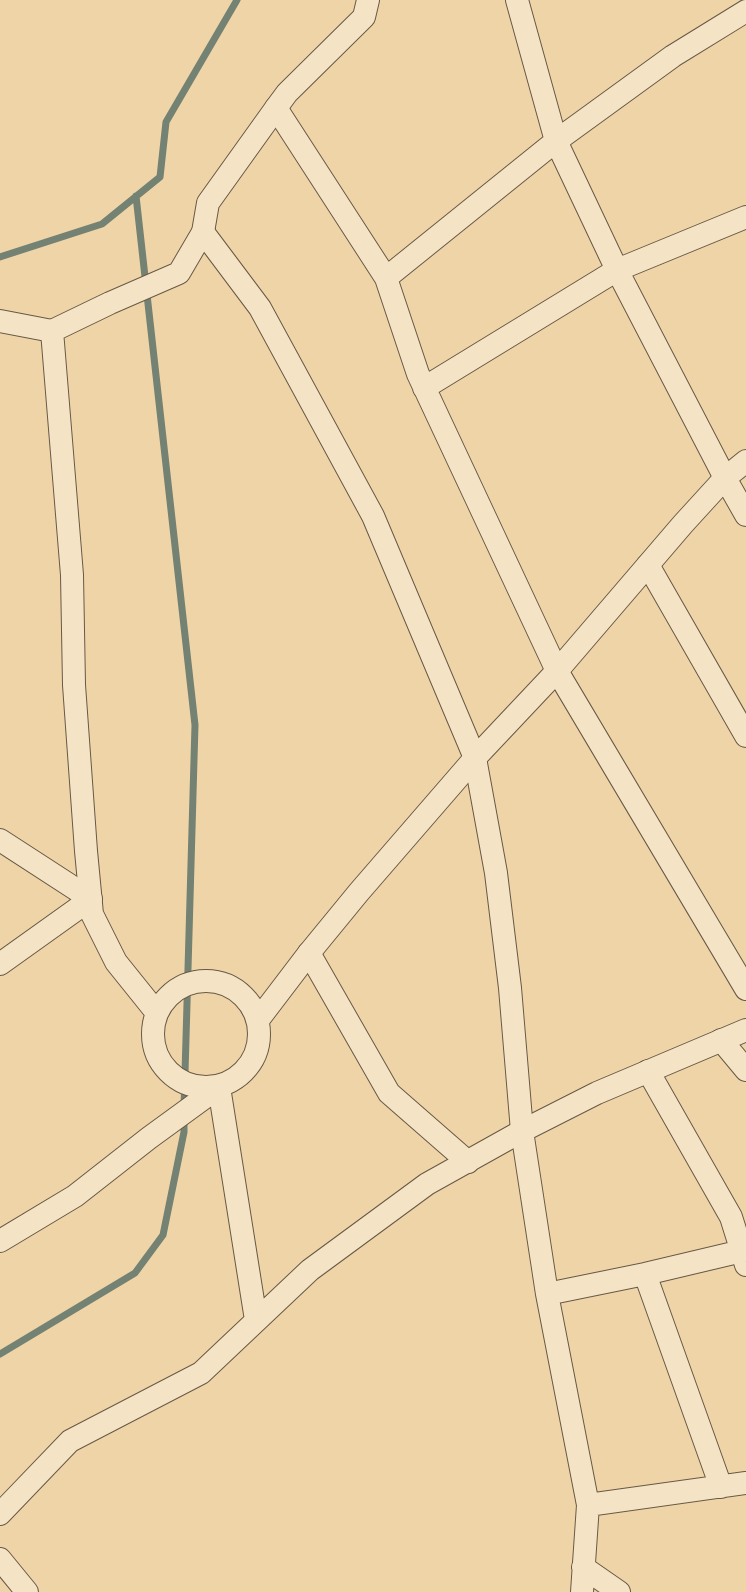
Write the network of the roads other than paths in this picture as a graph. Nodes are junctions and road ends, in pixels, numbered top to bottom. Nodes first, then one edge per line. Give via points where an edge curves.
1 (368, 0) edge
2 (517, 0) edge
3 (746, 11) edge
4 (276, 108) junction
5 (556, 141) junction
6 (746, 217) edge
7 (203, 232) junction
8 (617, 270) junction
9 (386, 278) junction
10 (0, 321) edge
11 (52, 332) junction
12 (424, 388) junction
13 (746, 461) edge
14 (725, 478) junction
15 (746, 515) edge
16 (648, 565) junction
17 (557, 671) junction
18 (746, 736) edge
19 (475, 758) junction
20 (0, 840) edge
21 (91, 899) junction
22 (309, 953) junction
23 (0, 964) edge
24 (746, 990) edge
25 (157, 1013) junction
26 (258, 1020) junction
27 (746, 1030) edge
28 (721, 1040) junction
29 (746, 1070) edge
30 (648, 1071) junction
31 (219, 1087) junction
32 (522, 1131) junction
33 (468, 1162) junction
34 (0, 1241) edge
35 (744, 1258) edge
36 (645, 1274) junction
37 (547, 1294) junction
38 (256, 1320) junction
39 (746, 1483) edge
40 (721, 1487) junction
41 (588, 1505) junction
42 (0, 1514) edge
43 (0, 1559) edge
44 (583, 1567) junction
45 (27, 1592) edge
46 (582, 1592) edge
47 (619, 1592) edge

1 - 4 street via 364,17 287,92
2 - 5 street
3 - 5 street via 672,56
4 - 7 street via 208,203
4 - 9 street
5 - 8 street
5 - 9 street
6 - 8 street
7 - 11 street via 179,273
7 - 19 street via 260,308 373,516
8 - 12 street
8 - 14 street
9 - 12 street
10 - 11 street
11 - 21 street via 72,574 74,685
12 - 17 street
13 - 14 street
14 - 15 street
14 - 16 street
16 - 17 street
16 - 18 street
17 - 19 street
17 - 24 street
19 - 22 street
19 - 32 street via 496,873 509,980
20 - 21 street
21 - 23 street
21 - 25 street via 92,914 116,962
22 - 26 street
22 - 33 street via 389,1094
25 - 26 street via 166,999 178,988 193,982 210,981 226,984 241,993 251,1005
25 - 31 street via 153,1030 154,1047 160,1062 171,1075 186,1084 202,1088
26 - 31 street via 260,1038 256,1054 248,1069 235,1080
27 - 28 street
28 - 29 street
28 - 30 street
30 - 32 street via 597,1093
30 - 35 street via 731,1217
31 - 34 street via 75,1196
31 - 38 street
32 - 33 street
32 - 37 street
33 - 38 street via 427,1184 310,1270
35 - 36 street
36 - 37 street
36 - 40 street
37 - 41 street
38 - 42 street via 201,1373 70,1441
39 - 40 street
40 - 41 street
41 - 44 street
43 - 45 street
44 - 46 street
44 - 47 street

